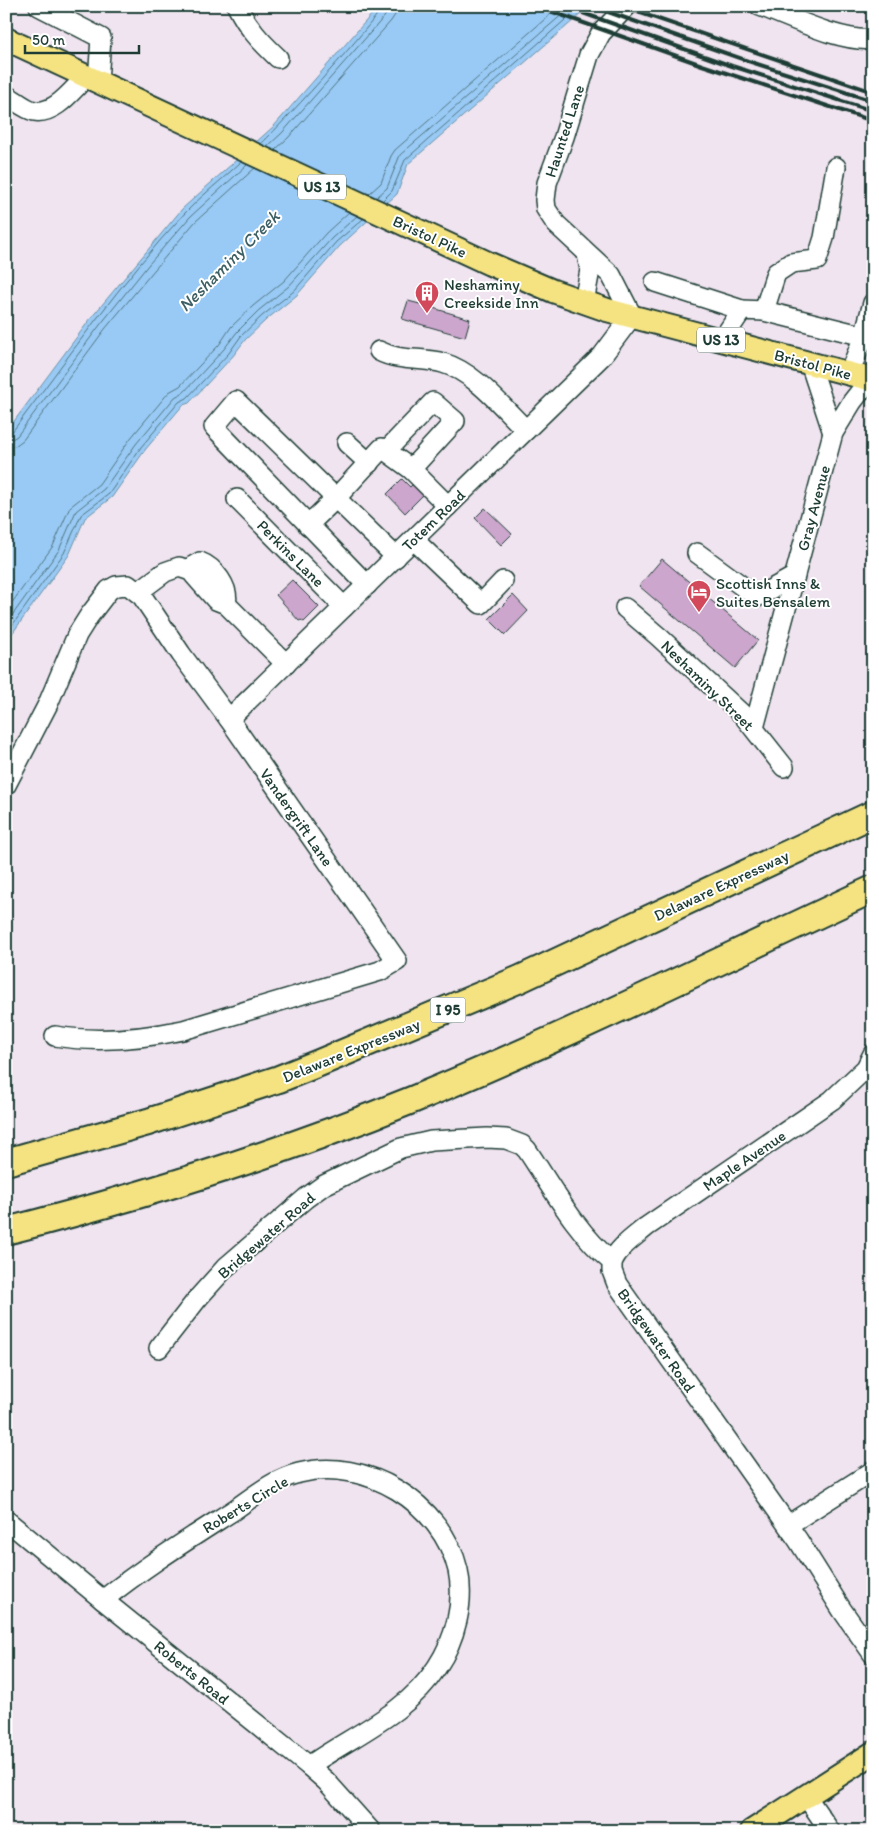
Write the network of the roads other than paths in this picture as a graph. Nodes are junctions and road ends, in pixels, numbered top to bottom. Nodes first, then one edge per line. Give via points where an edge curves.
1 (39, 6) edge
2 (237, 6) edge
3 (627, 6) edge
4 (760, 6) edge
5 (69, 13) edge
6 (6, 39) edge
7 (873, 39) edge
8 (278, 58) dead end
9 (92, 79) junction
10 (6, 95) edge
11 (836, 167) dead end
12 (587, 254) junction
13 (655, 282) dead end
14 (584, 302) junction
15 (873, 303) edge
16 (742, 310) junction
17 (764, 311) junction
18 (632, 316) junction
19 (864, 336) junction
20 (722, 340) junction
21 (379, 351) dead end
22 (810, 363) junction
23 (864, 377) edge
24 (526, 430) junction
25 (833, 433) junction
26 (347, 443) dead end
27 (386, 451) junction
28 (368, 463) junction
29 (411, 469) junction
30 (336, 498) junction
31 (237, 499) dead end
32 (448, 506) junction
33 (308, 524) junction
34 (414, 540) junction
35 (697, 553) dead end
36 (396, 556) junction
37 (795, 576) junction
38 (503, 581) dead end
39 (367, 585) junction
40 (138, 592) junction
41 (344, 607) junction
42 (625, 608) dead end
43 (286, 664) junction
44 (229, 719) junction
45 (754, 728) junction
46 (784, 767) dead end
47 (6, 785) edge
48 (873, 814) edge
49 (873, 889) edge
50 (55, 1036) dead end
51 (873, 1054) edge
52 (6, 1162) edge
53 (6, 1231) edge
54 (612, 1262) junction
55 (159, 1348) dead end
56 (873, 1471) edge
57 (6, 1520) edge
58 (788, 1525) junction
59 (103, 1600) junction
60 (873, 1654) edge
61 (873, 1752) edge
62 (309, 1766) junction
63 (806, 1796) junction
64 (371, 1831) edge
65 (752, 1831) edge
66 (830, 1831) edge

1 - 5 street
2 - 8 street via 246,25
3 - 12 street, Haunted Lane via 601,33 589,55 545,191 550,217
4 - 7 street via 837,34 860,40
5 - 9 street via 101,38
6 - 9 main road, Bristol Pike / US 13
9 - 10 street via 45,111 33,110
9 - 14 main road, Bristol Pike / US 13 via 523,279
11 - 17 street via 817,260 791,263 776,273
12 - 14 street via 590,270
12 - 18 street, Haunted Lane via 610,275
13 - 16 street
14 - 18 main road, Bristol Pike / US 13
15 - 19 street, Gray Avenue
16 - 17 street
16 - 20 street
17 - 19 street
18 - 20 main road, Bristol Pike / US 13
18 - 24 street, Totem Road via 609,349
19 - 23 street, Gray Avenue
20 - 22 main road, Bristol Pike / US 13
21 - 24 street via 402,359 441,362 466,373
22 - 23 main road, Bristol Pike / US 13
22 - 25 street
23 - 25 street, Gray Avenue
24 - 32 street, Totem Road
25 - 37 street, Gray Avenue
26 - 28 street
27 - 28 street via 382,448
27 - 29 street
27 - 29 street via 433,402 455,421
28 - 30 street
29 - 32 street
30 - 33 street
30 - 33 street via 236,401 214,426
30 - 36 street
31 - 41 street, Perkins Lane
32 - 34 street, Totem Road
33 - 39 street
34 - 36 street, Totem Road
34 - 38 street via 481,604
35 - 37 street via 757,597
36 - 39 street, Totem Road
37 - 45 street, Gray Avenue
39 - 41 street, Totem Road
40 - 43 street via 165,572 179,567 194,572 216,600 226,604
40 - 44 street, Vandergrift Lane
40 - 47 street via 128,585 116,586 88,616
41 - 43 street, Totem Road
42 - 45 street, Neshaminy Street
43 - 44 street, Totem Road
44 - 50 street, Vandergrift Lane via 397,961 380,971 183,1030 98,1041
45 - 46 street, Neshaminy Street
48 - 52 highway, Delaware Expressway / I 95 via 520,979 319,1064 148,1122
49 - 53 highway via 637,1000 409,1101 205,1174
51 - 54 street, Maple Avenue via 866,1068 832,1100 624,1244
54 - 55 street, Bridgewater Road via 580,1229 522,1145 487,1138 432,1141 380,1157 324,1185 306,1198 226,1267
54 - 58 street, Bridgewater Road via 618,1284
56 - 58 street
57 - 59 street, Roberts Road
58 - 60 street, Bridgewater Road
59 - 62 street, Roberts Road
59 - 62 street, Roberts Circle via 153,1562 260,1491 299,1472 336,1470 360,1474 395,1487 415,1503 443,1536 458,1570 459,1609 451,1642 418,1693 380,1722
61 - 63 main road
62 - 64 street, Roberts Road
63 - 65 main road
63 - 66 street

